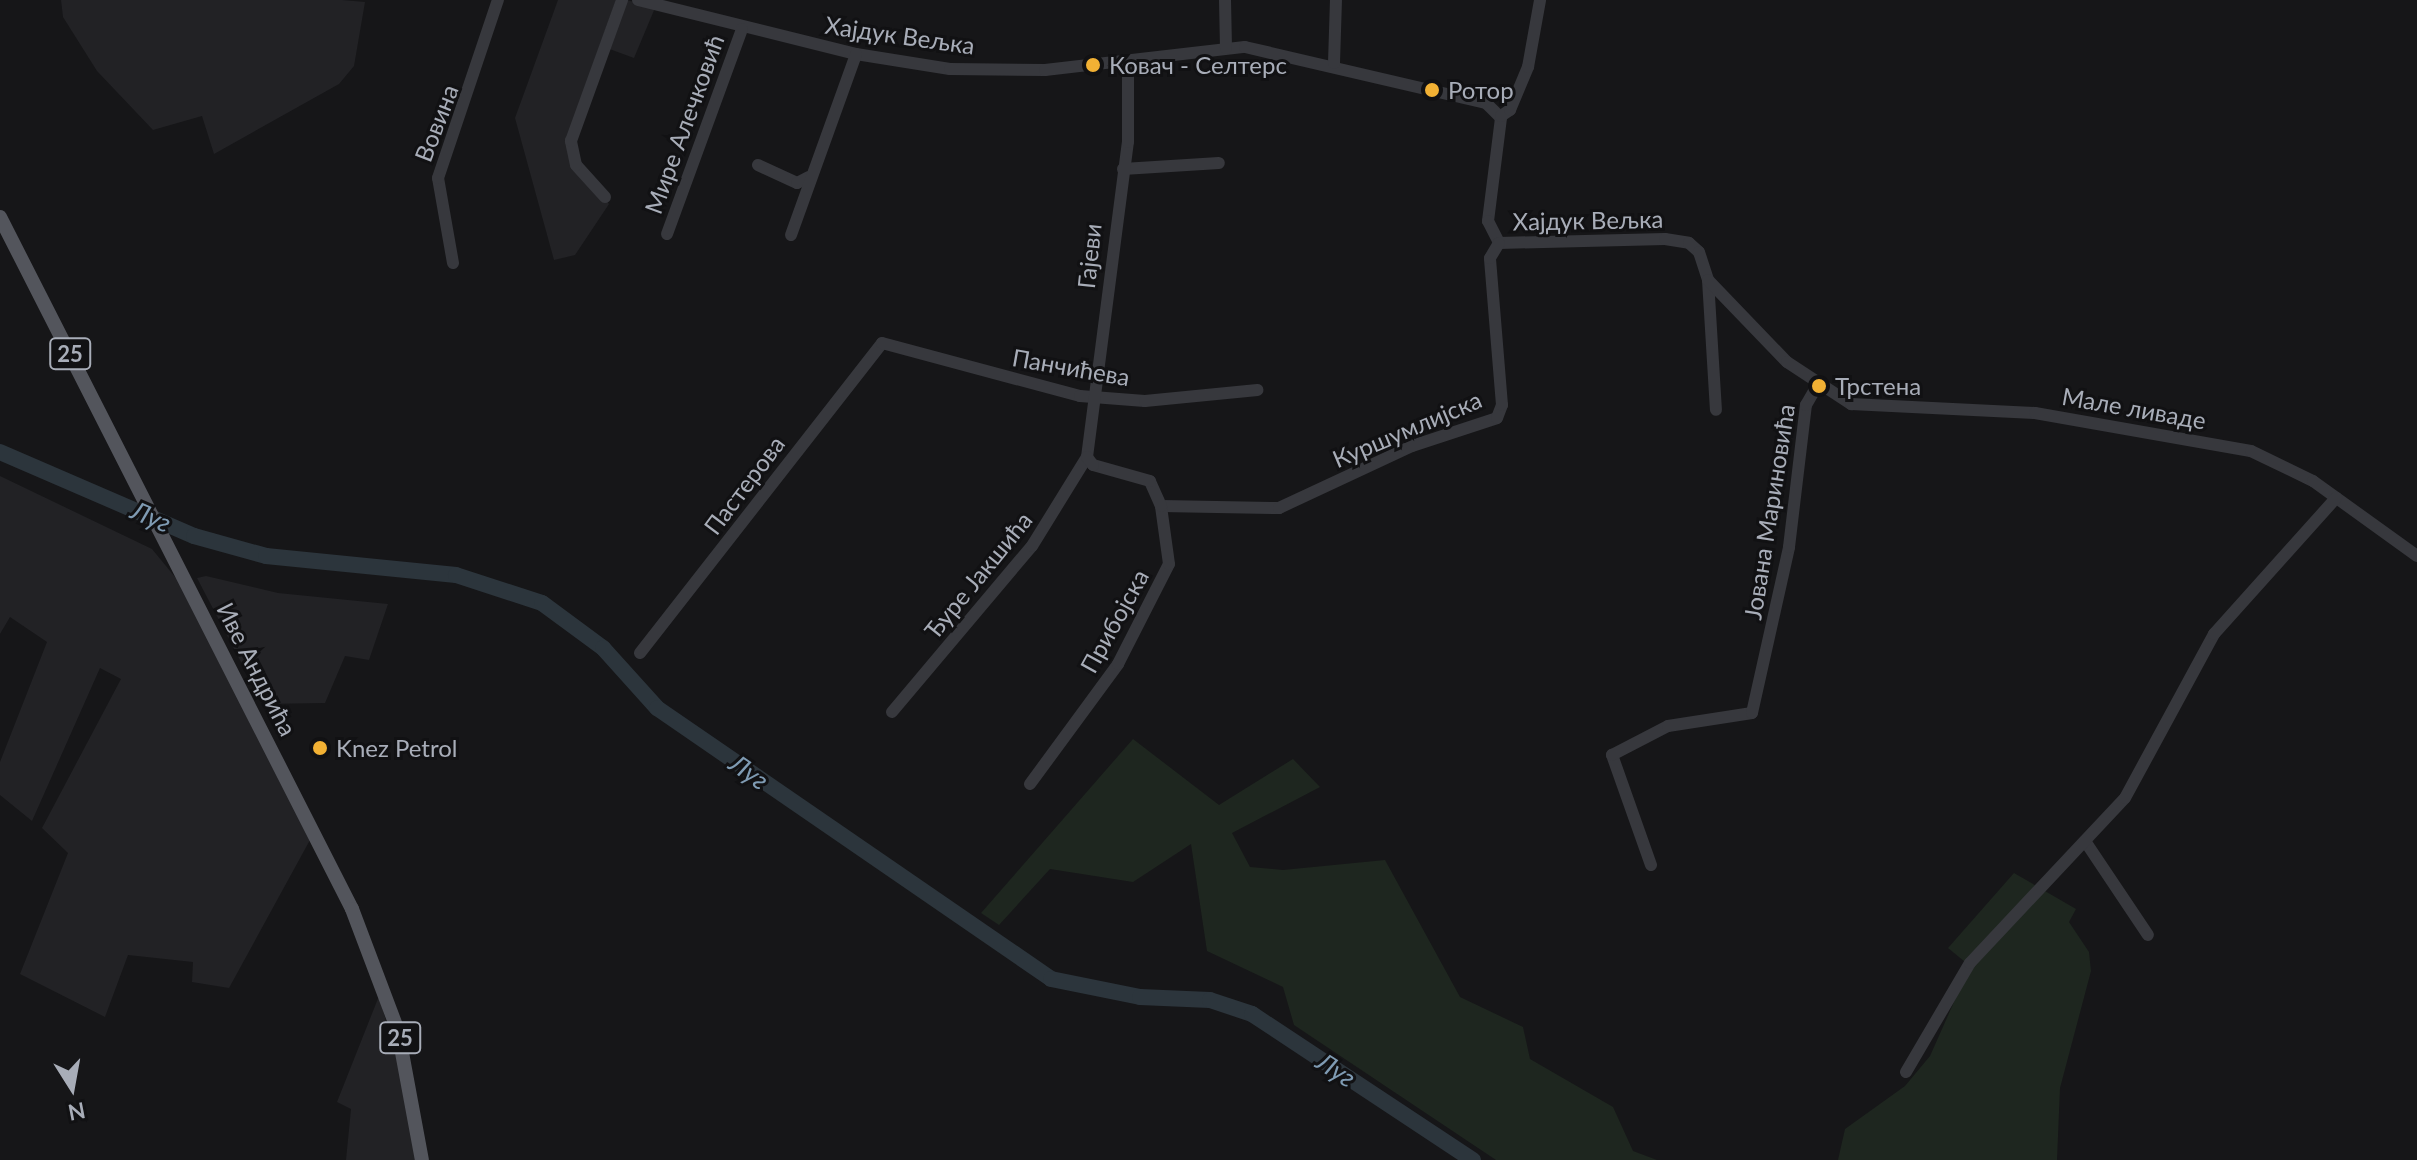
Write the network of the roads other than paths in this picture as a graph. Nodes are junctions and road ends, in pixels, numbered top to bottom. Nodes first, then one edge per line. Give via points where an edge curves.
1 (498, 0) edge
2 (622, 0) edge
3 (638, 0) edge
4 (1225, 0) edge
5 (1336, 0) edge
6 (1540, 0) edge
7 (742, 29) junction
8 (1226, 48) junction
9 (856, 54) junction
10 (1128, 60) junction
11 (1334, 63) junction
12 (1501, 116) junction
13 (1219, 163) dead end
14 (758, 165) dead end
15 (1123, 169) junction
16 (809, 177) junction
17 (605, 197) dead end
18 (0, 217) edge
19 (667, 234) dead end
20 (791, 235) dead end
21 (1499, 243) junction
22 (453, 263) dead end
23 (1708, 280) junction
24 (882, 343) joint
25 (1817, 386) junction
26 (1257, 390) dead end
27 (1096, 396) junction
28 (1716, 410) dead end
29 (1087, 457) junction
30 (2336, 498) junction
31 (1161, 506) junction
32 (2417, 556) edge
33 (640, 653) dead end
34 (892, 712) dead end
35 (1030, 784) dead end
36 (2085, 841) junction
37 (1651, 865) dead end
38 (2148, 935) dead end
39 (1906, 1072) dead end
40 (422, 1160) edge

1 - 22 street, Вовина via 438,178
2 - 17 street via 571,141 576,165
3 - 7 street, Хајдук Вељка
4 - 8 street
5 - 11 street
6 - 12 street via 1528,67 1510,110
7 - 9 street, Хајдук Вељка
7 - 19 street, Мире Алечковић
8 - 10 street, Хајдук Вељка
8 - 11 street, Хајдук Вељка
9 - 10 street, Хајдук Вељка via 950,69 1045,70
9 - 16 street
10 - 15 street, Гајеви
11 - 12 street, Хајдук Вељка via 1486,103
12 - 21 street, Хајдук Вељка via 1488,221
13 - 15 street
14 - 16 street via 797,183
15 - 27 street, Гајеви
16 - 20 street
18 - 40 main road, Иве Андрића / 25 via 368,945 405,1059
21 - 23 street, Хајдук Вељка via 1680,240 1699,252
21 - 31 street, Куршумлијска via 1490,258 1502,405 1497,418 1412,446 1279,508
23 - 25 street, Хајдук Вељка via 1761,339
23 - 28 street, Хајдук Вељка
24 - 27 street, Панчићева via 1030,386
24 - 33 street, Пастерова
25 - 30 street, Мале ливаде via 1862,406 2035,413 2251,451
25 - 37 street, Јована Мариновића via 1806,405 1789,547 1752,713 1668,726 1612,755
26 - 27 street, Панчићева via 1145,401
27 - 29 street, Гајеви
29 - 31 street, Прибојска via 1099,467 1143,475
29 - 34 street, Ђуре Јакшића via 1032,546
30 - 32 street, Мале ливаде
30 - 36 street via 2214,634 2147,761
31 - 35 street, Прибојска via 1170,558 1155,598 1105,685
36 - 38 street
36 - 39 street via 1970,963

